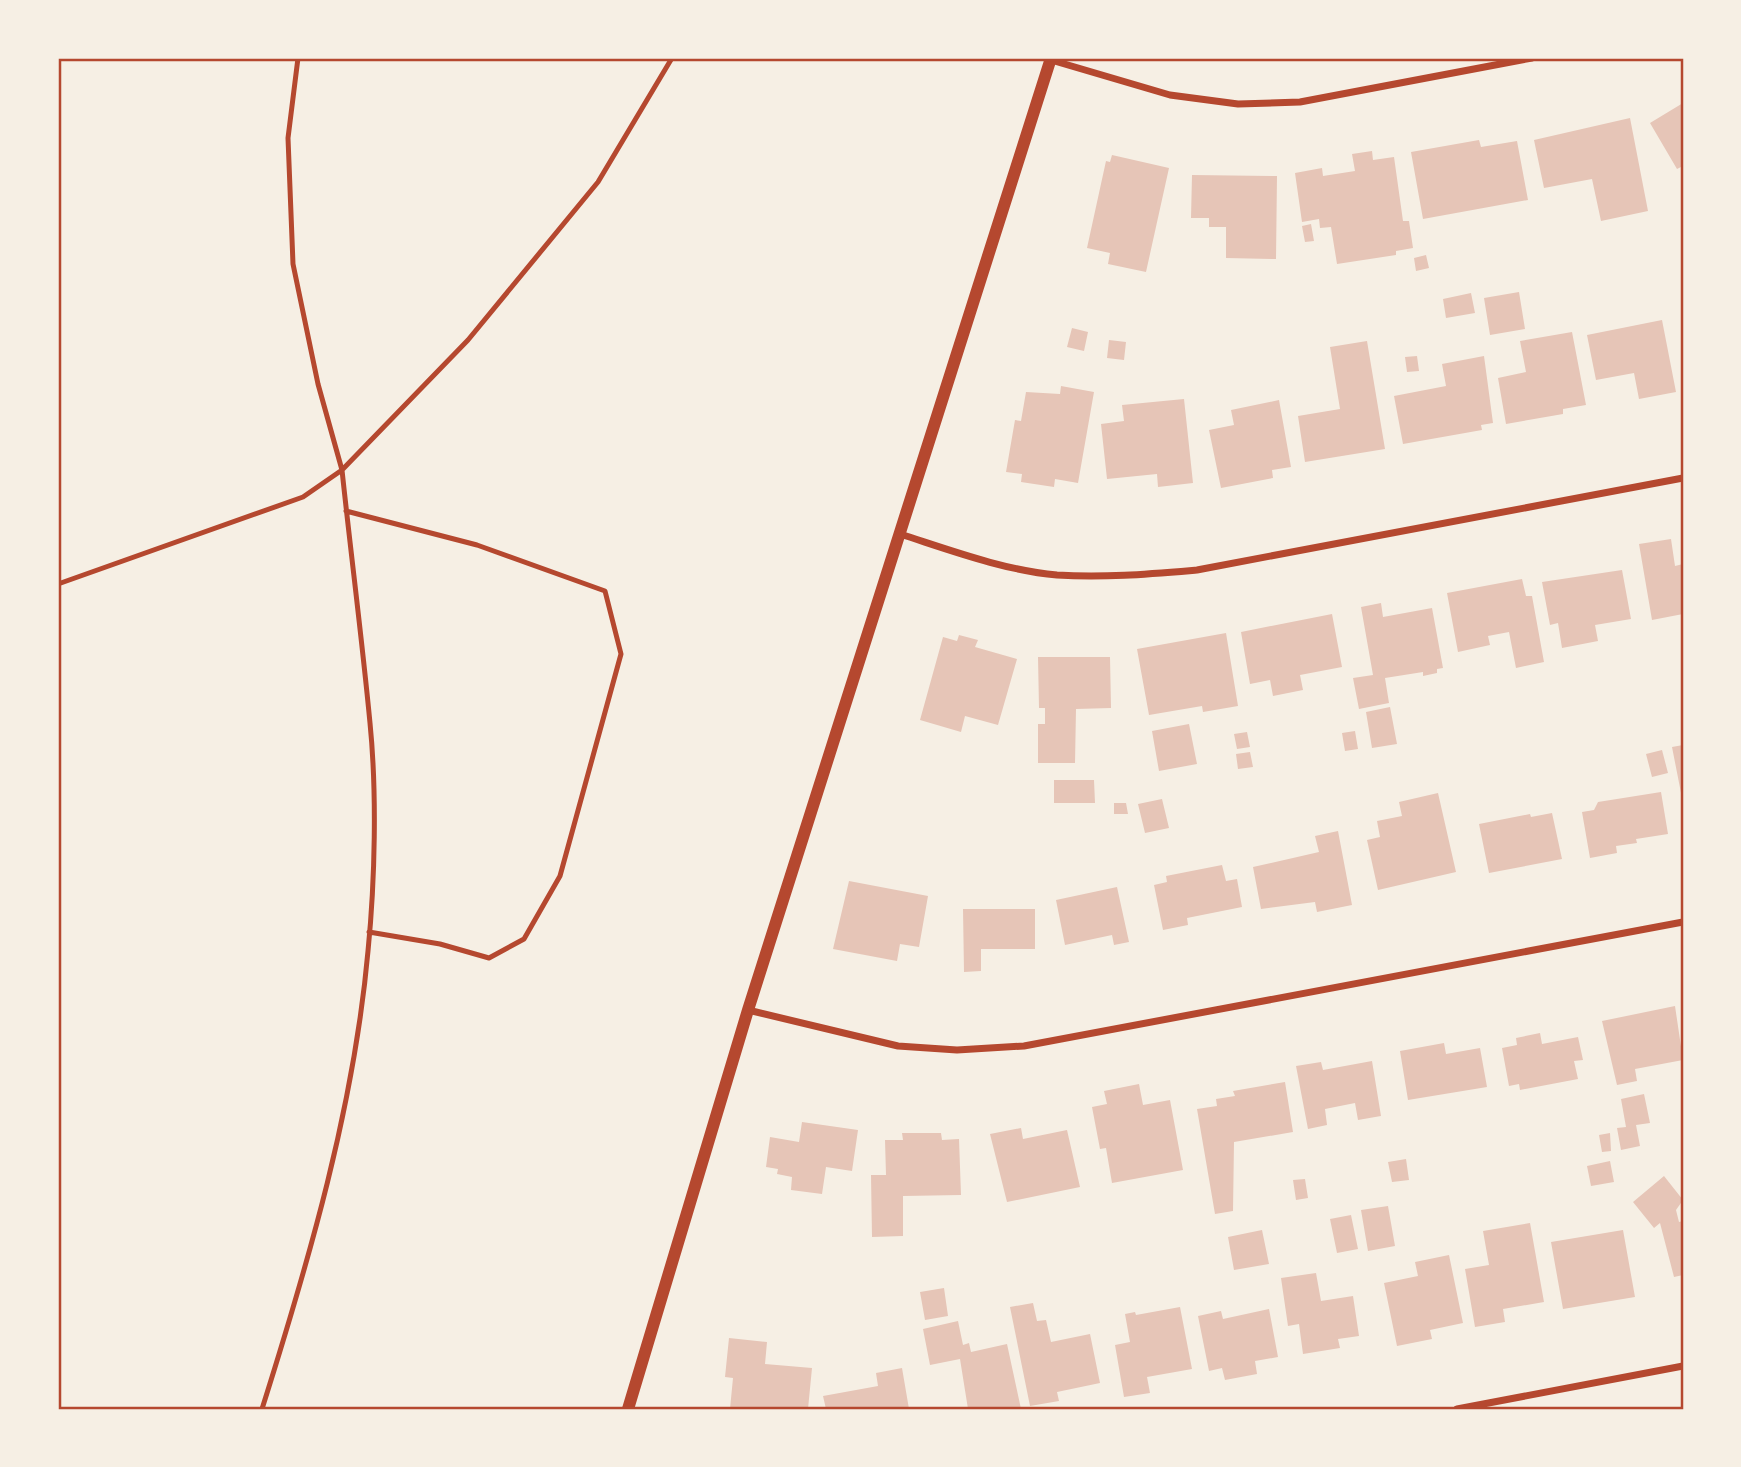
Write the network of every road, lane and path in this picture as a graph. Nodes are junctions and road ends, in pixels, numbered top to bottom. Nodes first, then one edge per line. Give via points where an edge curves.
1 (298, 58) edge
2 (671, 58) edge
3 (1532, 58) edge
4 (1051, 59) edge
5 (342, 470) junction
6 (1683, 478) edge
7 (346, 511) junction
8 (900, 534) junction
9 (58, 584) edge
10 (1683, 922) edge
11 (369, 932) junction
12 (748, 1010) junction
13 (1683, 1366) edge
14 (262, 1409) edge
15 (628, 1409) edge
16 (1457, 1409) edge

1 - 5 lane via 288,138 293,264
2 - 5 lane via 598,183 468,340
3 - 4 street via 1300,102 1238,104 1170,96
4 - 8 street
5 - 7 lane
5 - 9 lane via 303,497
6 - 8 street via 1197,570 1120,577 1054,575 977,559
7 - 11 lane via 371,726
7 - 11 lane via 477,545 604,591 621,654 560,876 524,939 489,957
8 - 12 street
10 - 12 street via 1024,1046 957,1050 898,1046
11 - 14 lane via 356,1053 304,1275
12 - 15 street
13 - 16 street

